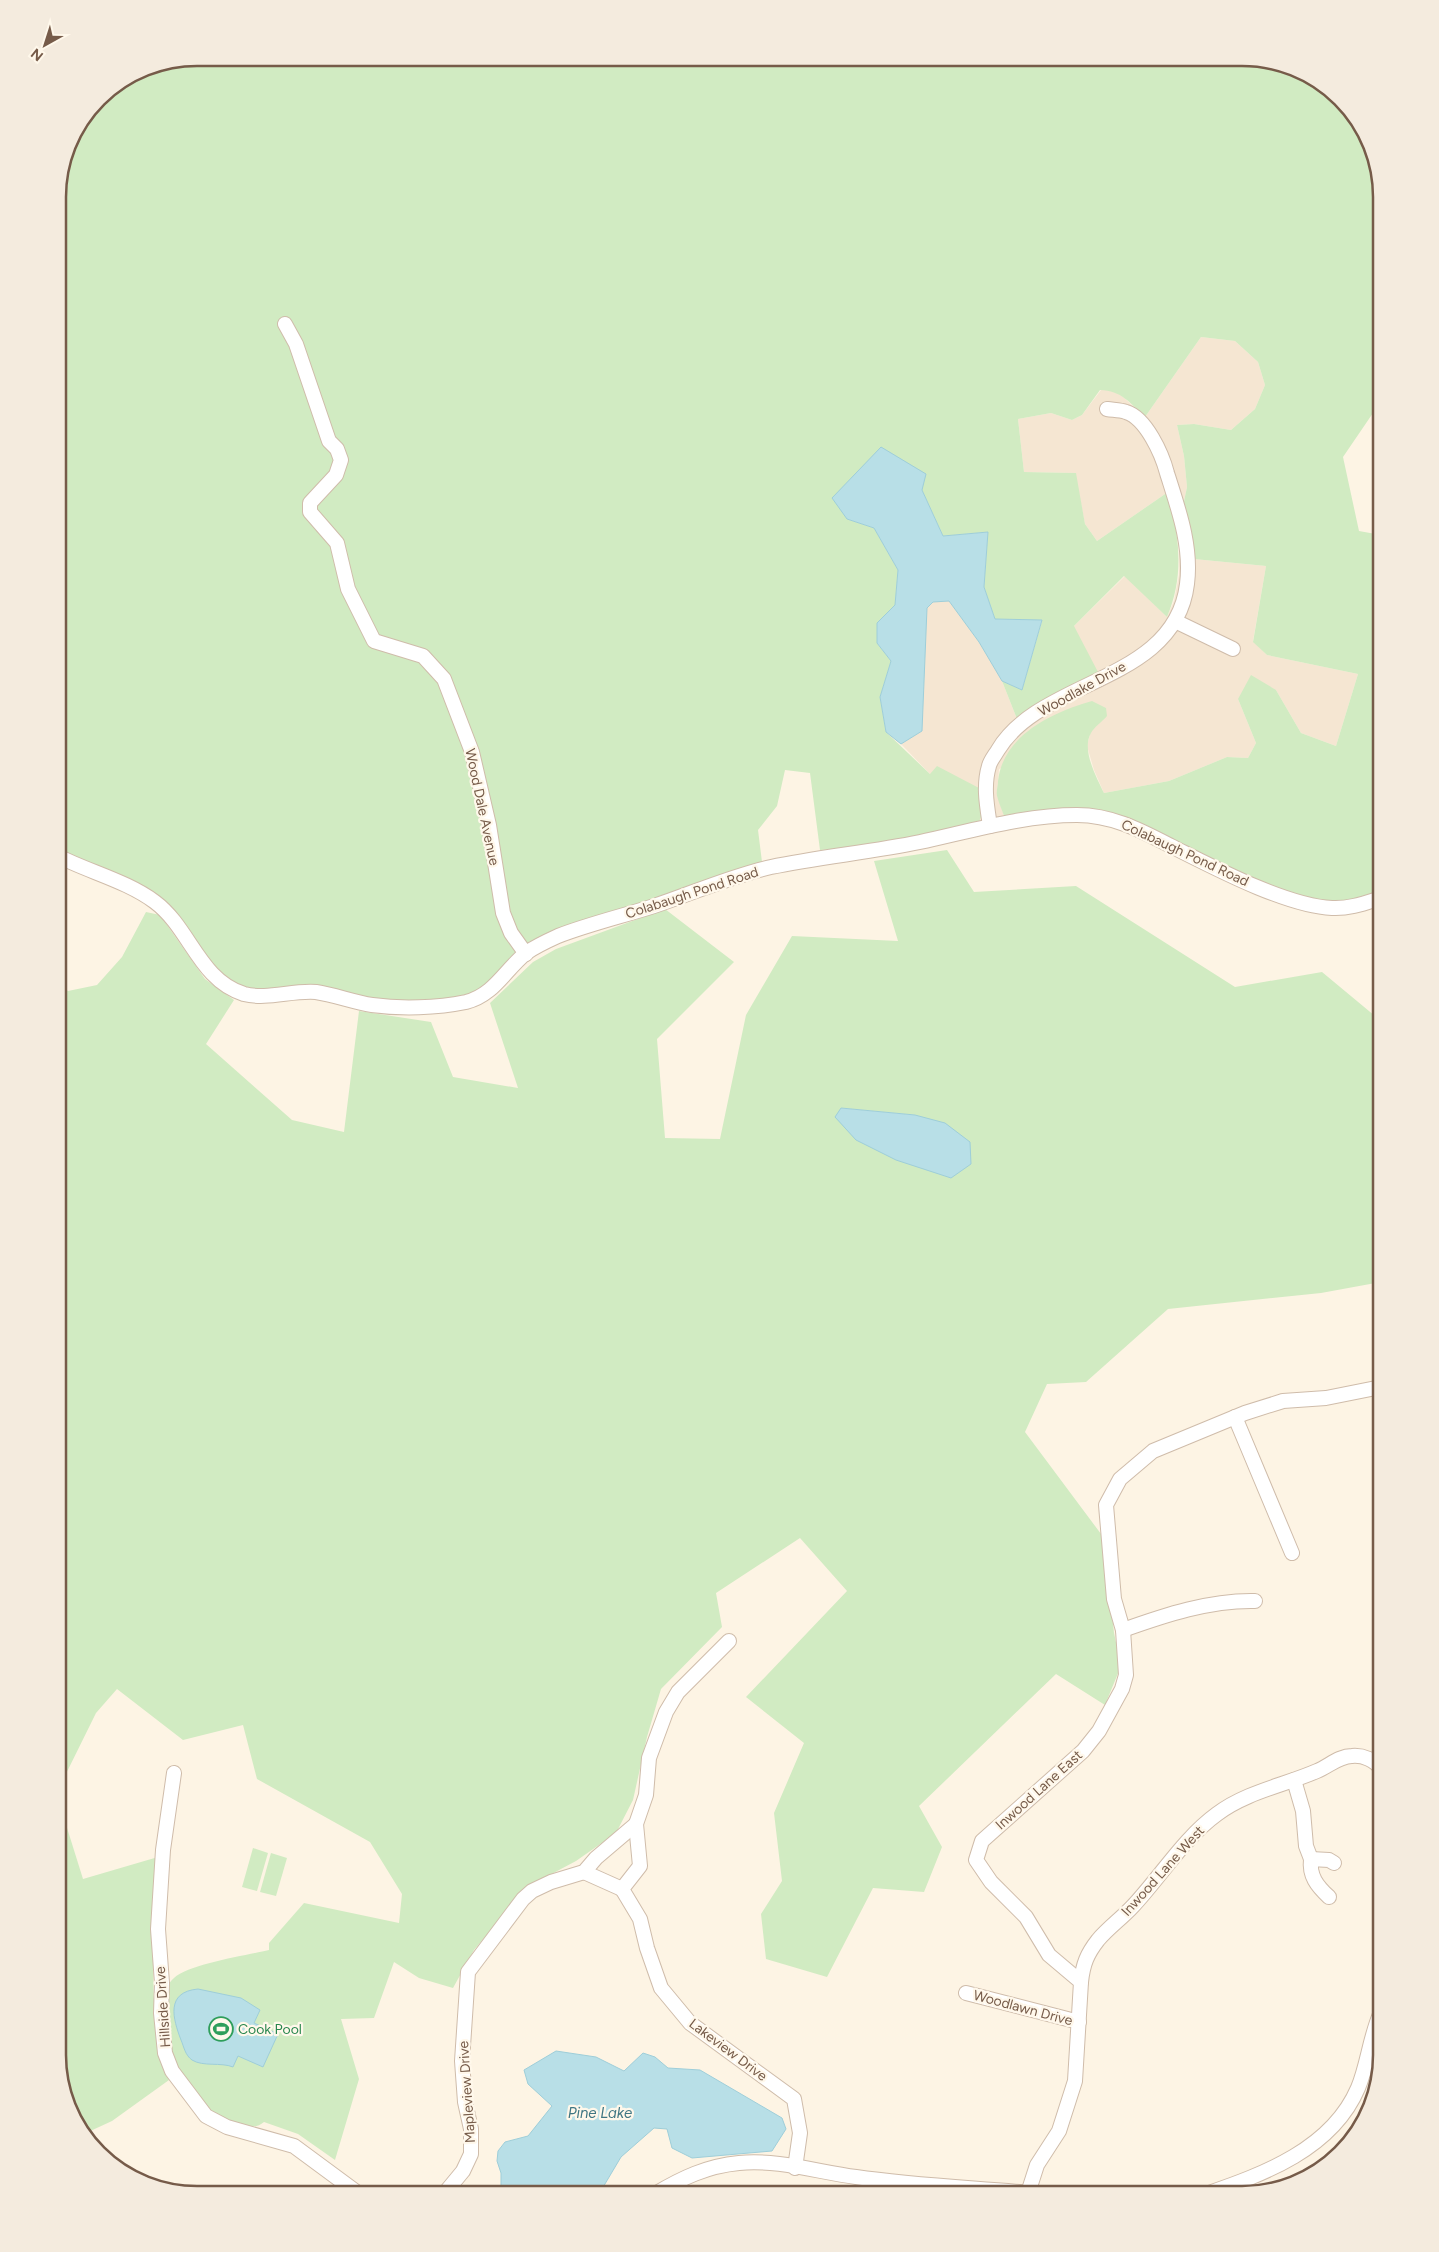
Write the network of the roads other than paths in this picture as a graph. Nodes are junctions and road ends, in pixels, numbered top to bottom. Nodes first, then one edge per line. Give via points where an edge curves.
1 (285, 324) dead end
2 (1107, 409) dead end
3 (1174, 621) junction
4 (1233, 649) dead end
5 (990, 826) junction
6 (67, 860) edge
7 (1373, 901) edge
8 (526, 954) junction
9 (1373, 1389) edge
10 (1235, 1417) junction
11 (1292, 1553) dead end
12 (1255, 1601) dead end
13 (1123, 1630) junction
14 (729, 1641) dead end
15 (1373, 1762) edge
16 (174, 1773) dead end
17 (1294, 1780) junction
18 (636, 1824) junction
19 (1311, 1859) junction
20 (1334, 1863) dead end
21 (584, 1872) junction
22 (622, 1889) junction
23 (1328, 1896) dead end
24 (1081, 1982) junction
25 (966, 1993) dead end
26 (1079, 2022) junction
27 (1373, 2040) edge
28 (795, 2168) junction
29 (347, 2185) edge
30 (451, 2185) edge
31 (671, 2185) edge
32 (932, 2186) edge
33 (1035, 2186) edge
34 (1225, 2186) edge

1 - 8 street, Wood Dale Avenue via 296,344 329,441 341,460 336,475 310,503 310,512 337,543 348,589 374,642 423,656 444,679 472,752 489,825 503,914 510,933
2 - 3 street, Woodlake Drive via 1127,412 1136,418 1152,436 1166,469 1188,552 1187,584
3 - 4 street
3 - 5 street, Woodlake Drive via 1164,635 1140,656 1105,678 1043,708 1015,728 989,766 985,794
5 - 7 street, Colabaugh Pond Road via 1052,816 1099,816 1125,823 1226,873 1302,902 1348,908
5 - 8 street, Colabaugh Pond Road via 767,868 559,936
6 - 8 street, Colabaugh Pond Road via 126,886 157,904 217,979 227,987 252,995 316,992 372,1005 399,1006 466,1002 490,991
9 - 10 street, Inwood Lane East via 1326,1398 1283,1400
10 - 11 street
10 - 13 street, Inwood Lane East via 1152,1451 1120,1479 1111,1494 1106,1505 1114,1599
12 - 13 street via 1231,1600 1161,1616
13 - 24 street, Inwood Lane East via 1126,1675 1099,1731 1083,1751 982,1841 976,1860 991,1882 1026,1917 1049,1955
14 - 18 street via 678,1692 666,1712 648,1758 646,1795
15 - 17 street, Inwood Lane West via 1351,1756 1342,1758
16 - 29 street, Hillside Drive via 163,1850 158,1929 162,1983 160,2013 165,2053 172,2071 206,2116 227,2127 294,2146
17 - 19 street
17 - 24 street, Inwood Lane West via 1234,1802 1202,1826 1133,1907 1098,1940 1084,1963
18 - 21 street
18 - 22 street via 640,1866
19 - 20 street
19 - 23 street via 1310,1869 1317,1885
21 - 22 street
21 - 30 street, Mapleview Drive via 551,1882 523,1899 468,1972 462,2060 471,2129 470,2154 463,2171
22 - 28 street, Lakeview Drive via 640,1919 661,1988 690,2023 794,2099 800,2133
24 - 26 street
25 - 26 street, Woodlawn Drive
26 - 33 street via 1075,2081 1060,2131 1037,2165
27 - 34 street via 1357,2090 1330,2130 1293,2158
28 - 31 street via 755,2162 722,2165 692,2174
28 - 32 street

